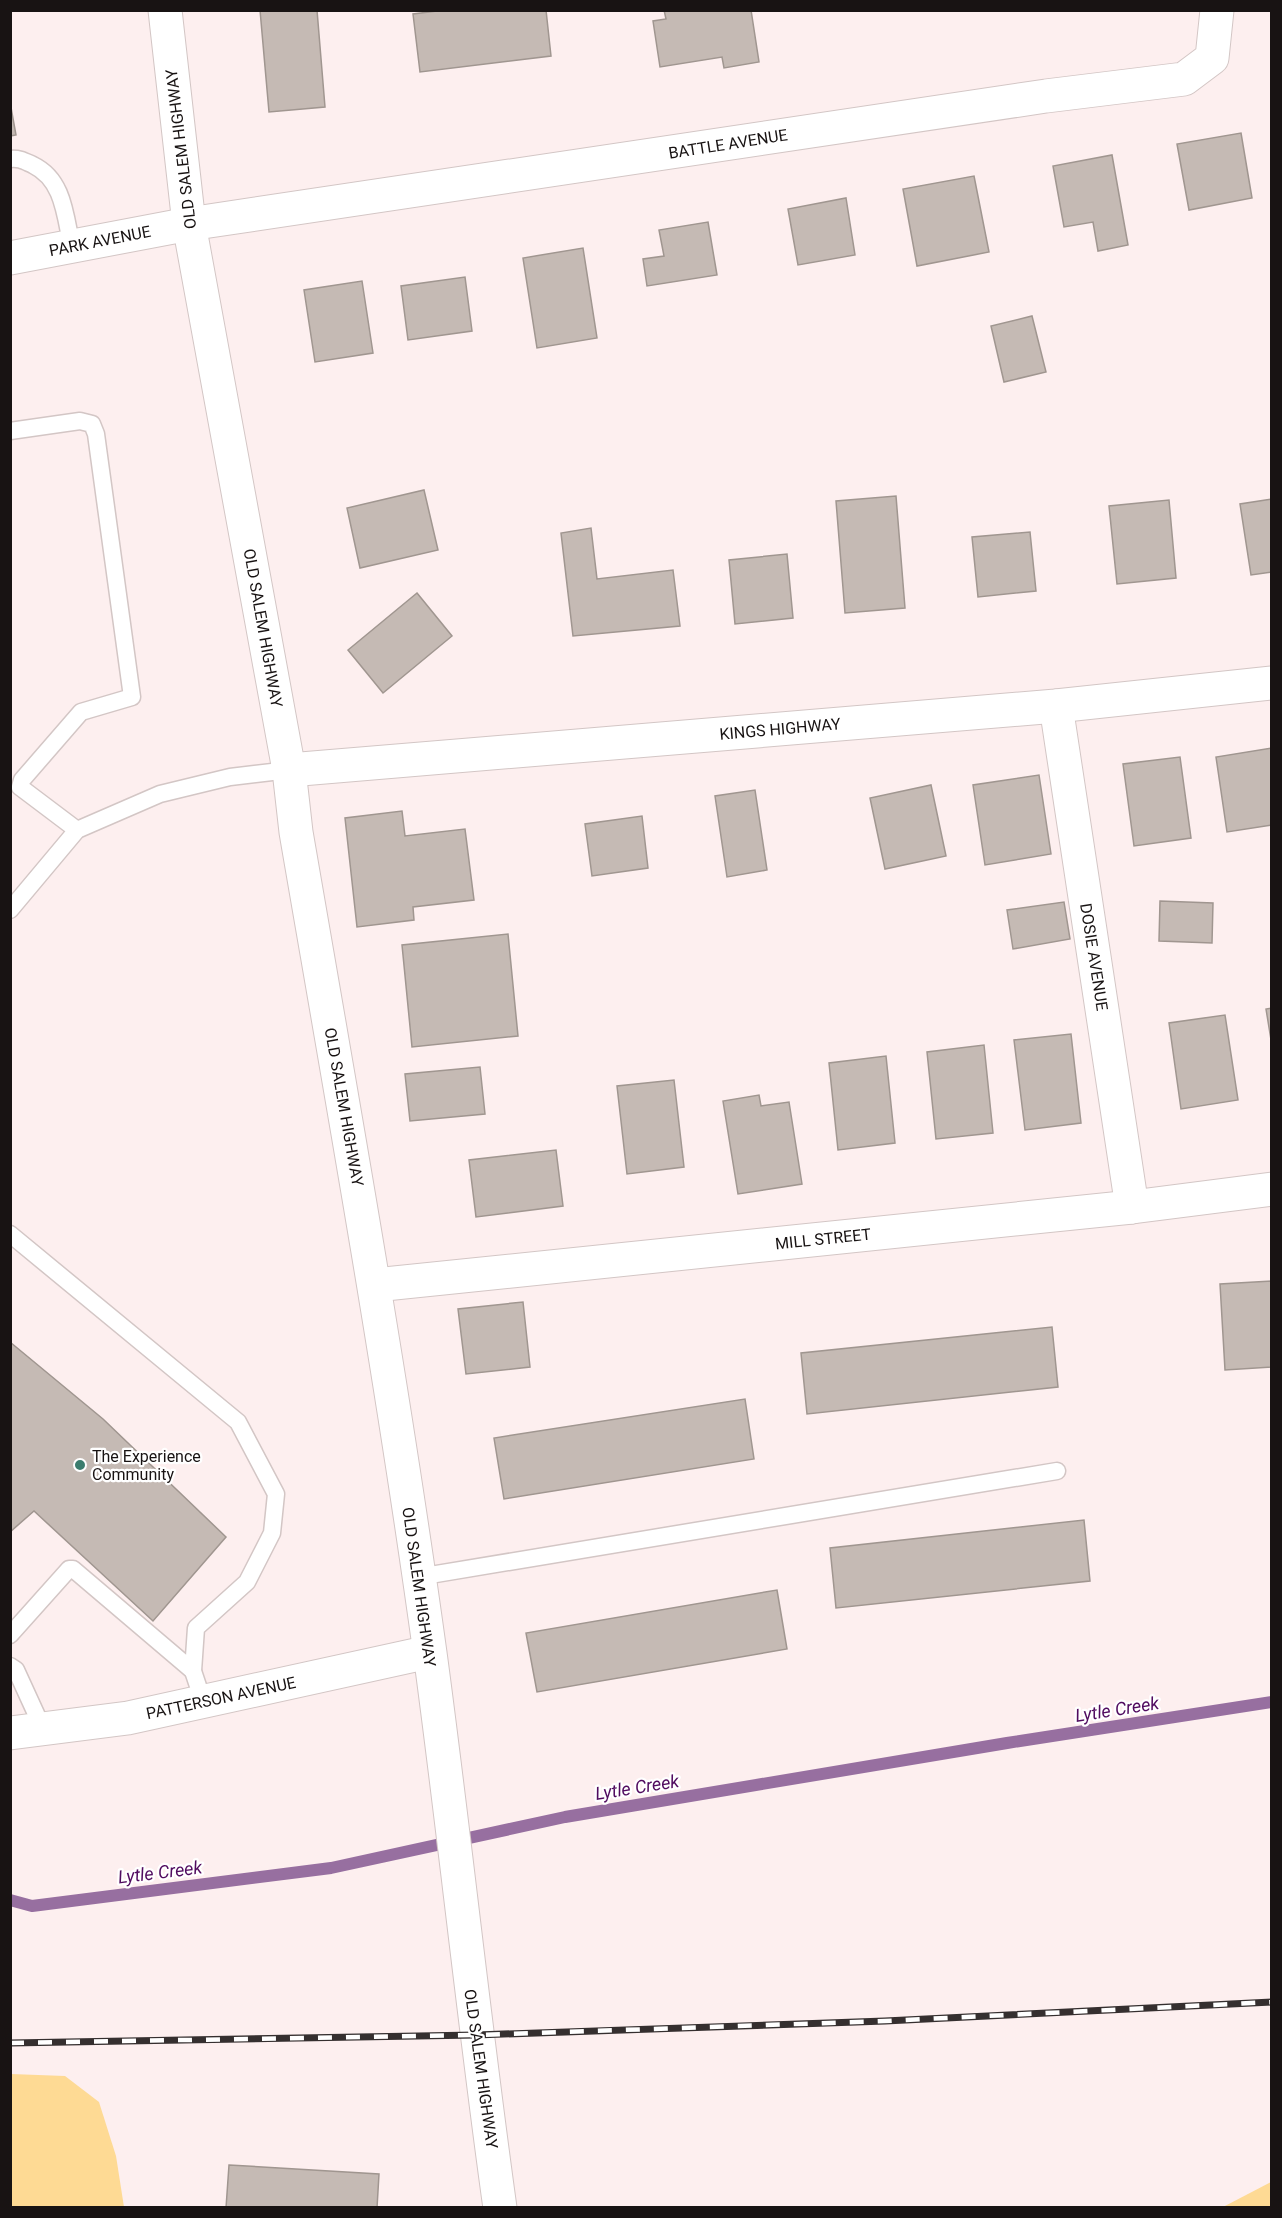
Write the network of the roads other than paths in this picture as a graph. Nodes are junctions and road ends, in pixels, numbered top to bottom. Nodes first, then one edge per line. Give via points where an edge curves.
1 (165, 10) edge
2 (1216, 10) edge
3 (10, 159) edge
4 (189, 224) junction
5 (72, 247) junction
6 (10, 258) edge
7 (10, 431) edge
8 (1272, 683) edge
9 (1056, 706) junction
10 (289, 770) junction
11 (76, 830) junction
12 (10, 910) edge
13 (1272, 1189) edge
14 (1132, 1208) junction
15 (10, 1234) edge
16 (375, 1285) junction
17 (1057, 1471) dead end
18 (418, 1577) junction
19 (10, 1635) edge
20 (429, 1652) junction
21 (10, 1666) edge
22 (193, 1671) junction
23 (203, 1701) junction
24 (43, 1729) junction
25 (10, 1733) edge
26 (500, 2208) edge

1 - 4 street, OLD SALEM HIGHWAY
2 - 4 street, BATTLE AVENUE via 1212,58 1184,80 1046,96
3 - 5 lane via 19,158 51,176 61,196
4 - 5 street, PARK AVENUE
4 - 10 street, OLD SALEM HIGHWAY
5 - 6 street, PARK AVENUE
7 - 11 lane via 80,421 92,424 96,434 132,698 81,712 20,787
8 - 9 street, KINGS HIGHWAY
9 - 10 street, KINGS HIGHWAY
9 - 14 street, DOSIE AVENUE
10 - 11 lane via 230,777 160,794
10 - 16 street, OLD SALEM HIGHWAY via 296,832
11 - 12 lane
13 - 14 street, MILL STREET
14 - 16 street, MILL STREET
15 - 22 lane via 237,1422 276,1494 272,1533 247,1582 196,1628
16 - 18 street, OLD SALEM HIGHWAY
17 - 18 lane
18 - 20 street, OLD SALEM HIGHWAY
19 - 22 lane via 73,1569
20 - 23 street, PATTERSON AVENUE
20 - 26 street, OLD SALEM HIGHWAY
21 - 24 lane
22 - 23 lane
23 - 24 street, PATTERSON AVENUE via 128,1718
24 - 25 street, PATTERSON AVENUE

